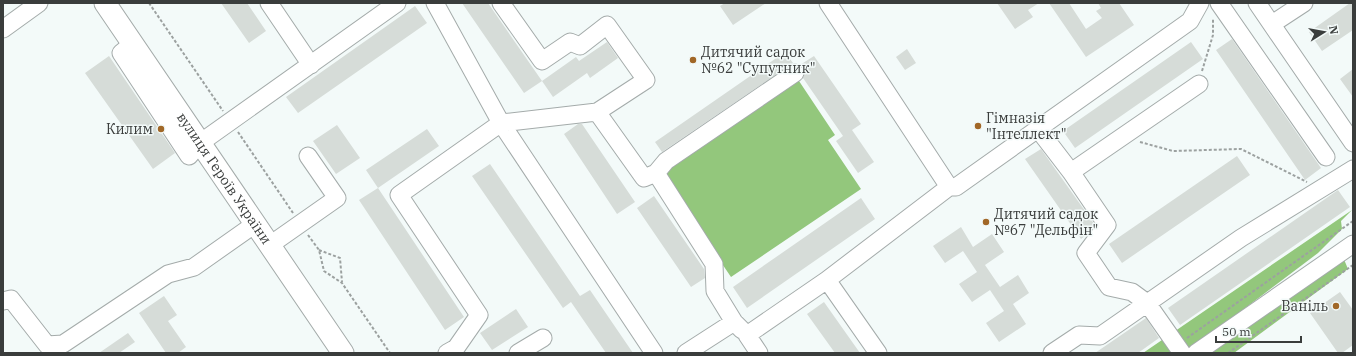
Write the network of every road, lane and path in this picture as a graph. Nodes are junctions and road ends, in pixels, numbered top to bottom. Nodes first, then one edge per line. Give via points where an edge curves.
1 (39, 3) edge
2 (105, 3) edge
3 (149, 3) edge
4 (269, 3) edge
5 (397, 3) edge
6 (434, 3) edge
7 (828, 3) edge
8 (1200, 3) edge
9 (1219, 3) edge
10 (1258, 3) edge
11 (1304, 3) edge
12 (503, 4) edge
13 (1213, 19) dead end
14 (1272, 24) junction
15 (3, 29) edge
16 (311, 65) junction
17 (795, 72) dead end
18 (1198, 84) joint
19 (597, 112) junction
20 (231, 122) junction
21 (501, 123) junction
22 (1038, 129) junction
23 (1122, 137) junction
24 (1353, 142) edge
25 (200, 143) junction
26 (308, 156) dead end
27 (1326, 157) dead end
28 (1353, 170) edge
29 (1071, 172) junction
30 (656, 173) junction
31 (949, 187) junction
32 (1320, 190) junction
33 (1353, 222) edge
34 (256, 224) junction
35 (301, 224) junction
36 (1353, 244) edge
37 (270, 245) junction
38 (319, 250) junction
39 (1353, 266) edge
40 (827, 280) junction
41 (342, 283) junction
42 (3, 301) edge
43 (1148, 303) junction
44 (734, 322) junction
45 (747, 335) junction
46 (543, 338) dead end
47 (1180, 349) edge
48 (343, 353) edge
49 (390, 353) edge
50 (447, 353) edge
51 (518, 353) edge
52 (654, 353) edge
53 (686, 353) edge
54 (759, 353) edge
55 (878, 353) edge
56 (1052, 353) edge
57 (1196, 353) edge
58 (1228, 353) edge

1 - 15 street
2 - 25 main road, вулиця Героїв України
3 - 20 path
4 - 16 street
5 - 16 street
6 - 21 street
7 - 31 street
8 - 22 street via 1190,22
9 - 27 street
10 - 14 street
11 - 14 street
12 - 19 street via 542,61 570,42 580,46 607,25 646,80
13 - 18 path via 1213,35
14 - 24 street
16 - 20 street
17 - 30 street via 666,160
18 - 23 street
19 - 21 street
19 - 30 street via 644,178
20 - 25 street
20 - 35 path
21 - 50 street via 398,195 479,315 456,348
21 - 52 street
22 - 29 street
22 - 31 street via 956,187
23 - 29 street
23 - 32 path via 1173,151 1241,149 1286,170
25 - 34 main road, вулиця Героїв України
26 - 35 street via 337,198
28 - 32 street
29 - 43 street via 1107,225 1086,253 1109,287 1132,292
30 - 44 street via 714,264 715,291
31 - 40 street
32 - 43 street via 1241,238
33 - 47 path
34 - 37 main road, вулиця Героїв України
34 - 42 street via 194,267 168,274 64,344 48,345 11,299
35 - 37 street
35 - 38 path
36 - 57 street
37 - 48 main road, вулиця Героїв України
38 - 41 path via 324,271
38 - 41 path via 340,258
39 - 58 path
40 - 45 street
40 - 55 street
41 - 49 path
43 - 47 street
43 - 56 street via 1100,336 1079,335
44 - 45 street
44 - 53 street
45 - 54 street
46 - 51 street

